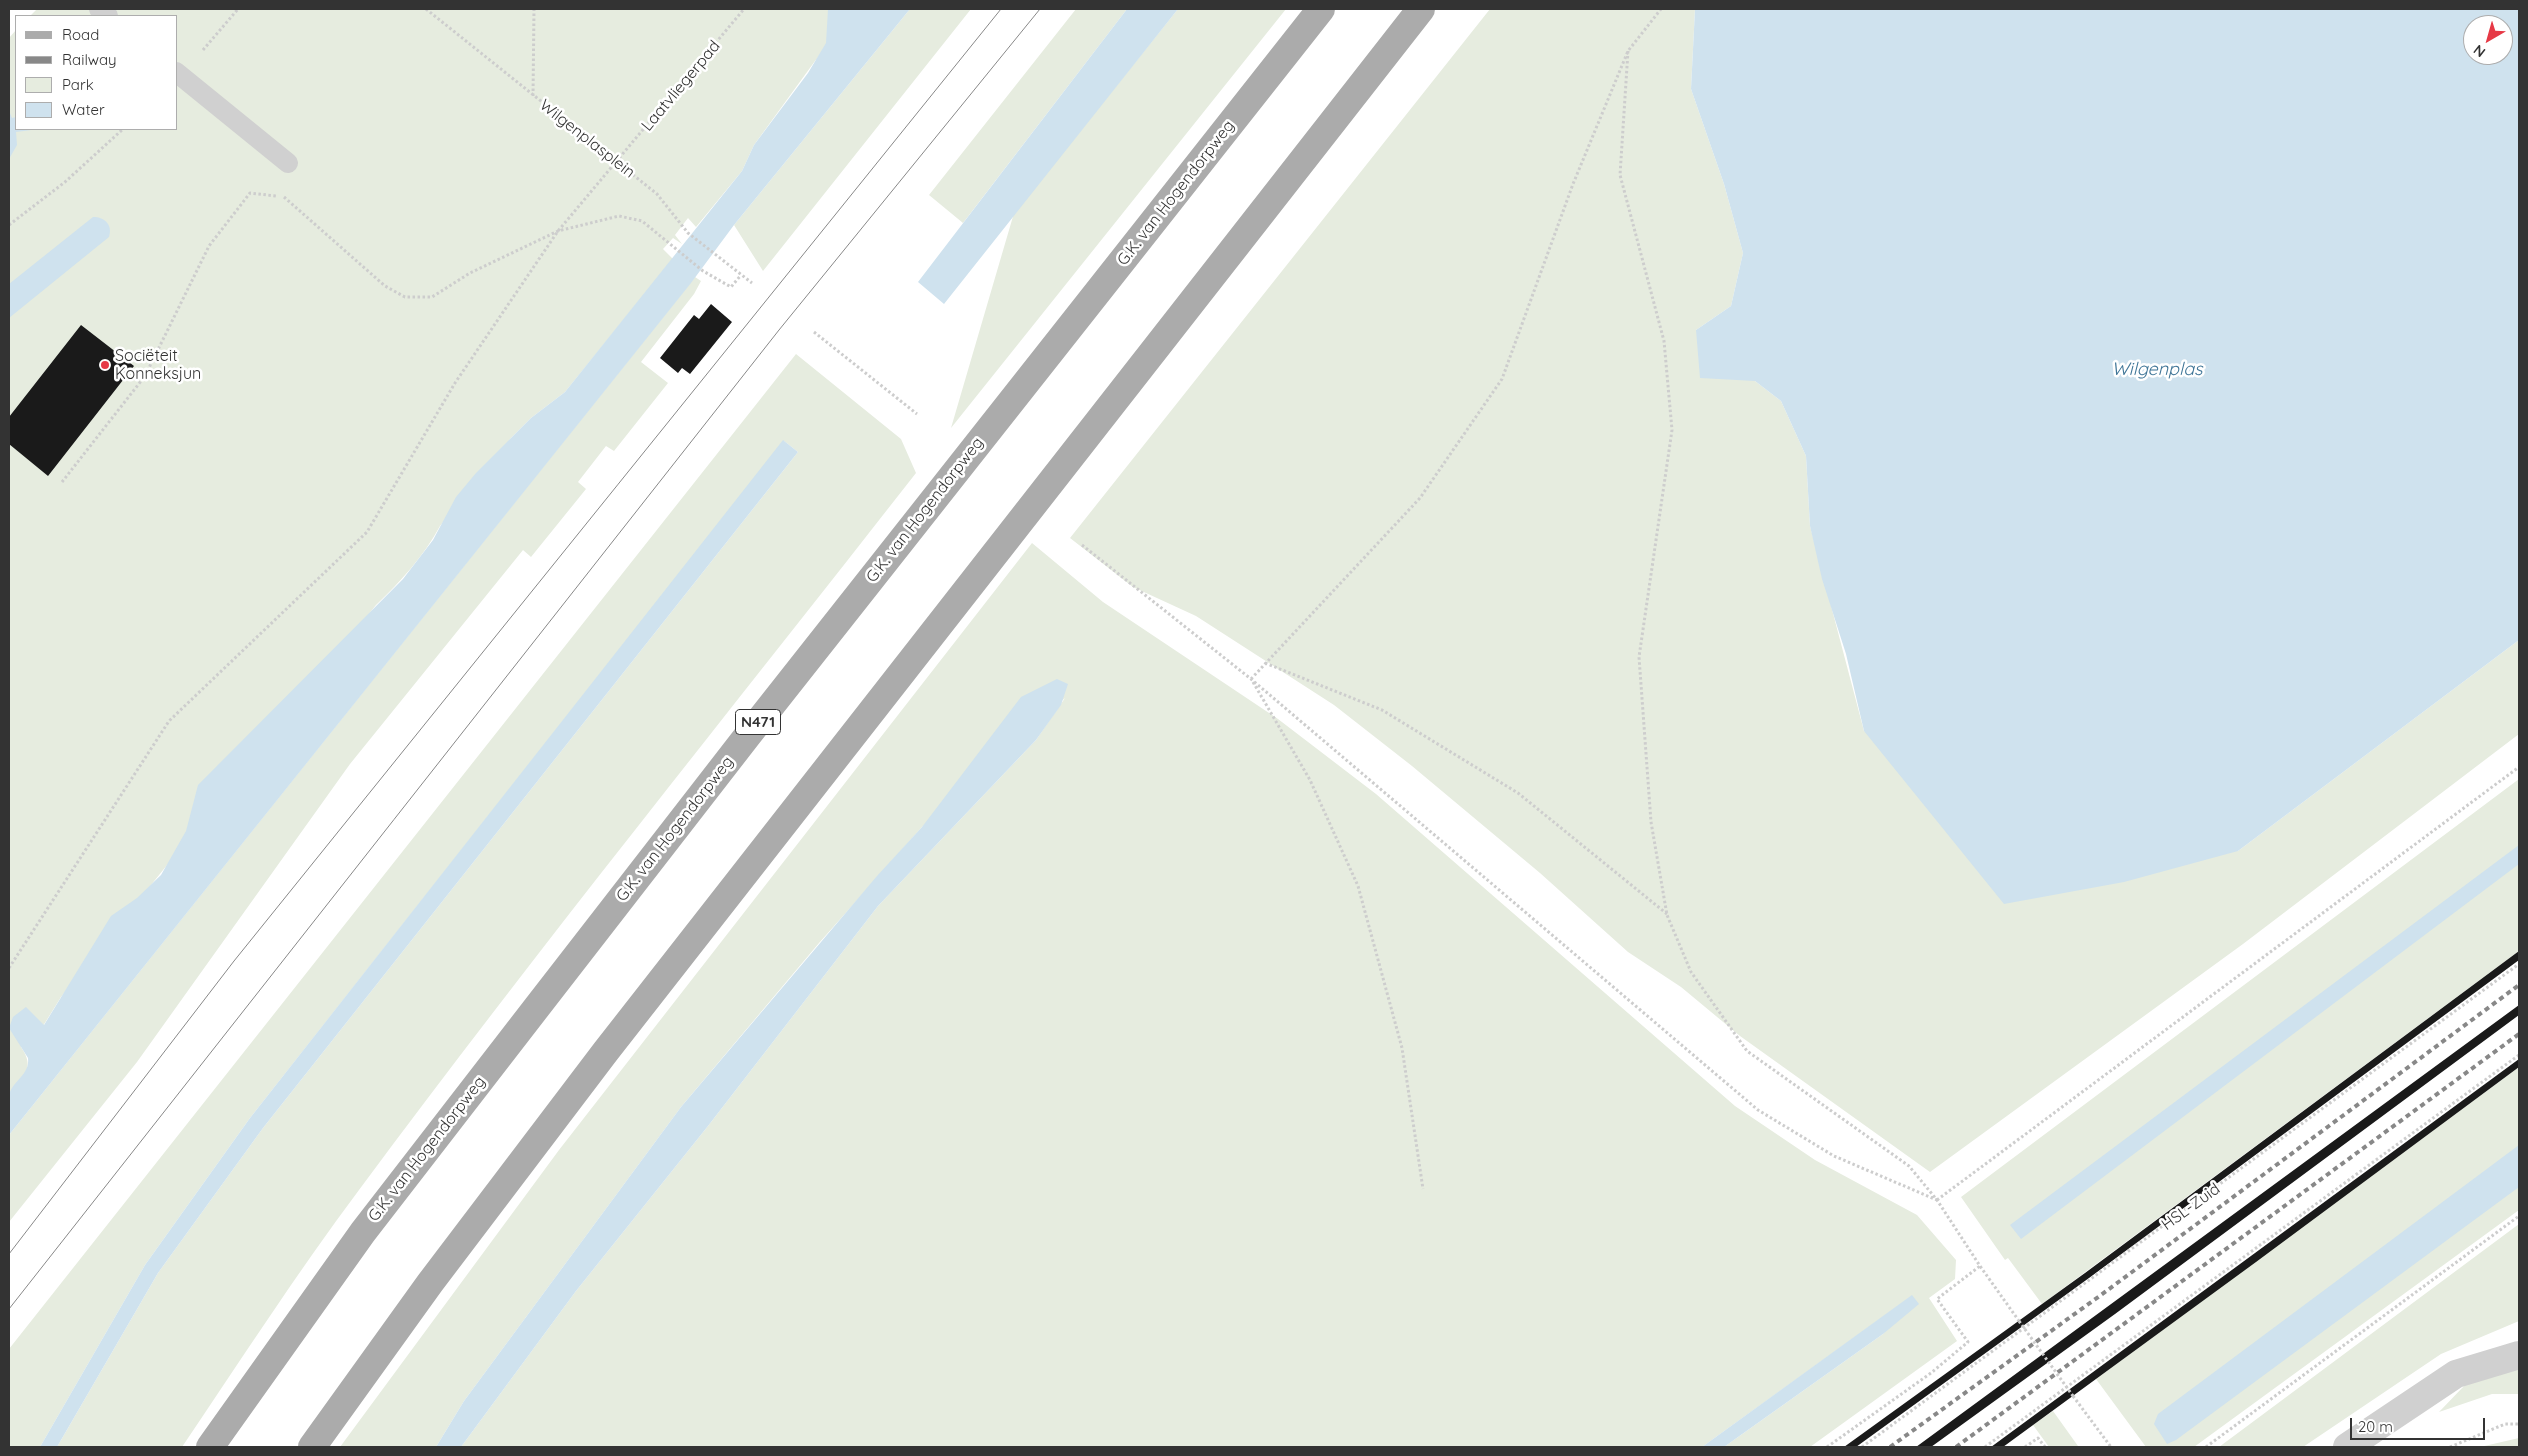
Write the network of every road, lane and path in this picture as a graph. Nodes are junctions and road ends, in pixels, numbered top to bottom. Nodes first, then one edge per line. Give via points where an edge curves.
1 (238, 9) edge
2 (426, 9) edge
3 (534, 9) edge
4 (744, 9) edge
5 (1321, 9) edge
6 (1421, 9) edge
7 (1661, 9) edge
8 (1628, 51) junction
9 (179, 74) edge
10 (532, 96) junction
11 (122, 130) edge
12 (288, 163) dead end
13 (617, 163) junction
14 (9, 225) edge
15 (558, 231) junction
16 (741, 275) junction
17 (752, 283) dead end
18 (814, 332) dead end
19 (917, 414) dead end
20 (62, 482) dead end
21 (1082, 545) dead end
22 (1265, 663) junction
23 (1251, 679) junction
24 (2519, 767) edge
25 (1668, 915) junction
26 (2519, 964) edge
27 (9, 968) edge
28 (2519, 1055) edge
29 (1423, 1189) dead end
30 (1937, 1200) junction
31 (2519, 1216) edge
32 (1980, 1266) junction
33 (2519, 1355) edge
34 (2519, 1424) edge
35 (210, 1447) edge
36 (312, 1447) edge
37 (1827, 1447) edge
38 (1862, 1447) edge
39 (1985, 1447) edge
40 (2025, 1447) edge
41 (2045, 1447) edge
42 (2111, 1447) edge
43 (2206, 1447) edge
44 (2347, 1447) edge
45 (2450, 1447) edge

1 - 9 path
2 - 10 path, Wilgenplasplein
3 - 10 path
4 - 13 path, Laatvliegerpad
5 - 35 main road, G.K. van Hogendorpweg / N471 via 555,983 363,1232
6 - 36 main road via 606,1051 430,1283
7 - 8 path
8 - 22 path via 1573,184 1502,379 1420,498
8 - 25 path via 1620,175 1664,341 1672,430 1639,657 1652,822
9 - 12 lane
10 - 13 path, Wilgenplasplein
11 - 14 path via 65,182
13 - 15 path, Laatvliegerpad
13 - 16 path, Wilgenplasplein via 657,194 688,233
15 - 16 path via 619,216 630,217 642,222 703,271 731,287
15 - 20 path via 470,274 432,297 406,297 385,286 284,198 250,193 209,246 145,376
15 - 27 path, Laatvliegerpad via 455,383 367,532 169,721
16 - 17 path, Wilgenplasplein
18 - 19 path
21 - 23 path
22 - 23 path
22 - 25 path via 1382,710 1518,793
23 - 29 path via 1310,780 1358,886 1402,1048
23 - 30 path via 1758,1110 1834,1156
24 - 30 path
25 - 30 path via 1691,972 1747,1052 1909,1166
26 - 38 path, HSL-Zuid
28 - 39 path
30 - 32 path
31 - 43 path
32 - 37 path via 1936,1299 1968,1342 1931,1373
32 - 42 path, bridge
33 - 44 street via 2456,1374
34 - 45 path via 2505,1424
40 - 41 path via 2038,1438

